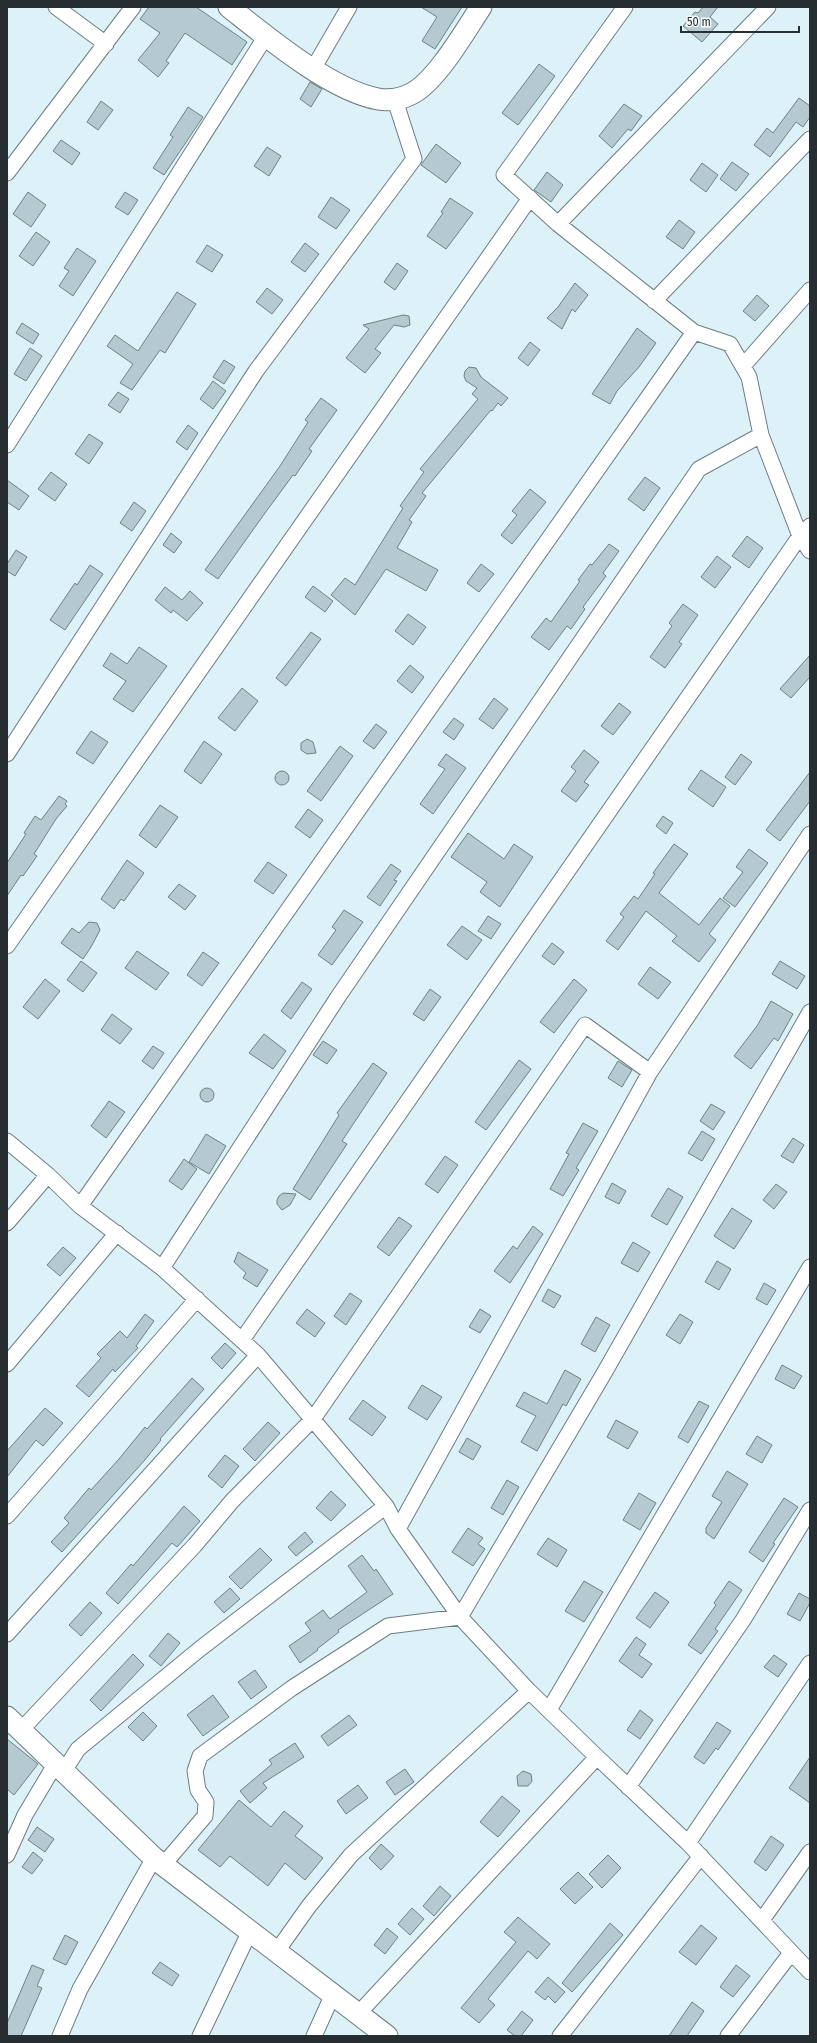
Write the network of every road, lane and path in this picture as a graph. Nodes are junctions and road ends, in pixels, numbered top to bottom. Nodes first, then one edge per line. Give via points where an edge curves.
1 (56, 7) edge
2 (134, 7) edge
3 (229, 7) edge
4 (348, 7) edge
5 (481, 7) edge
6 (625, 7) edge
7 (768, 7) edge
8 (266, 36) junction
9 (106, 44) junction
10 (313, 69) junction
11 (395, 100) junction
12 (810, 138) edge
13 (7, 173) edge
14 (530, 198) junction
15 (558, 224) junction
16 (810, 290) edge
17 (654, 301) junction
18 (694, 332) junction
19 (743, 366) junction
20 (761, 435) junction
21 (7, 445) edge
22 (805, 531) edge
23 (810, 551) edge
24 (7, 754) edge
25 (810, 834) edge
26 (7, 946) edge
27 (810, 1012) edge
28 (650, 1072) junction
29 (7, 1141) edge
30 (48, 1175) junction
31 (80, 1206) junction
32 (7, 1223) edge
33 (117, 1233) junction
34 (810, 1267) edge
35 (162, 1268) junction
36 (198, 1299) junction
37 (242, 1340) junction
38 (258, 1355) junction
39 (7, 1364) edge
40 (313, 1419) junction
41 (386, 1506) junction
42 (810, 1510) edge
43 (7, 1516) edge
44 (398, 1529) junction
45 (460, 1617) junction
46 (7, 1634) edge
47 (810, 1663) edge
48 (529, 1691) junction
49 (549, 1710) junction
50 (14, 1723) edge
51 (596, 1757) junction
52 (60, 1767) junction
53 (628, 1787) junction
54 (688, 1843) junction
55 (810, 1852) edge
56 (7, 1854) edge
57 (701, 1856) junction
58 (159, 1861) junction
59 (762, 1920) junction
60 (250, 1931) junction
61 (276, 1951) junction
62 (791, 1953) junction
63 (810, 1972) edge
64 (333, 1994) junction
65 (358, 2014) junction
66 (60, 2036) edge
67 (200, 2036) edge
68 (314, 2036) edge
69 (387, 2036) edge
70 (560, 2036) edge
71 (728, 2036) edge

1 - 9 street
2 - 9 street
3 - 8 street
4 - 10 street
5 - 11 street via 428,80 411,94
6 - 14 street via 504,176
7 - 15 street
8 - 10 street
8 - 21 street
9 - 13 street
10 - 11 street via 337,84 362,95 380,100
11 - 24 street via 414,159 256,371
12 - 17 street
14 - 15 street
14 - 26 street
15 - 17 street
16 - 19 street
17 - 18 street
18 - 19 street via 730,344
18 - 31 street
19 - 20 street via 749,376
20 - 22 street
20 - 35 street via 699,469 338,997
22 - 23 street
22 - 37 street
25 - 28 street
27 - 45 street via 607,1368
28 - 40 street via 585,1026
28 - 44 street
29 - 30 street
30 - 31 street
30 - 32 street
31 - 33 street
33 - 35 street
33 - 39 street
34 - 49 street
35 - 36 street
36 - 37 street
36 - 43 street
37 - 38 street
38 - 40 street
38 - 46 street
40 - 41 street
40 - 50 street via 232,1501 195,1545
41 - 44 street
41 - 52 street via 201,1648 78,1749
42 - 53 street via 743,1620
44 - 45 street
45 - 48 street
45 - 58 street via 388,1626 292,1688 200,1756 195,1771 198,1790 206,1802 205,1816
47 - 54 street
48 - 49 street
48 - 61 street via 351,1856
49 - 51 street
50 - 52 street
51 - 53 street
51 - 65 street
52 - 56 street via 25,1814
52 - 58 street
53 - 54 street
54 - 57 street
55 - 59 street
57 - 59 street
57 - 70 street
58 - 60 street
58 - 66 street via 80,1989
59 - 62 street
60 - 61 street
60 - 67 street
61 - 64 street
62 - 63 street
62 - 71 street
64 - 65 street
64 - 68 street
65 - 69 street

